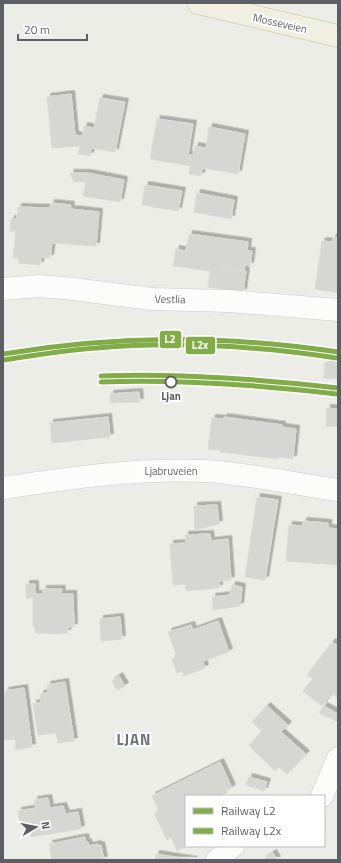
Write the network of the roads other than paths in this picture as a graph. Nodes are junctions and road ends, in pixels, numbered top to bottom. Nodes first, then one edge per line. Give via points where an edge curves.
1 (198, 3) edge
2 (338, 36) edge
3 (3, 289) edge
4 (338, 310) edge
5 (3, 488) edge
6 (338, 490) edge
7 (338, 758) edge
8 (322, 795) edge
9 (232, 847) edge
10 (217, 860) edge

1 - 2 highway, Mosseveien
3 - 4 street, Vestlia via 38,286 152,299 229,301
5 - 6 street, Ljabruveien via 120,472 205,471
7 - 8 street
9 - 10 street

